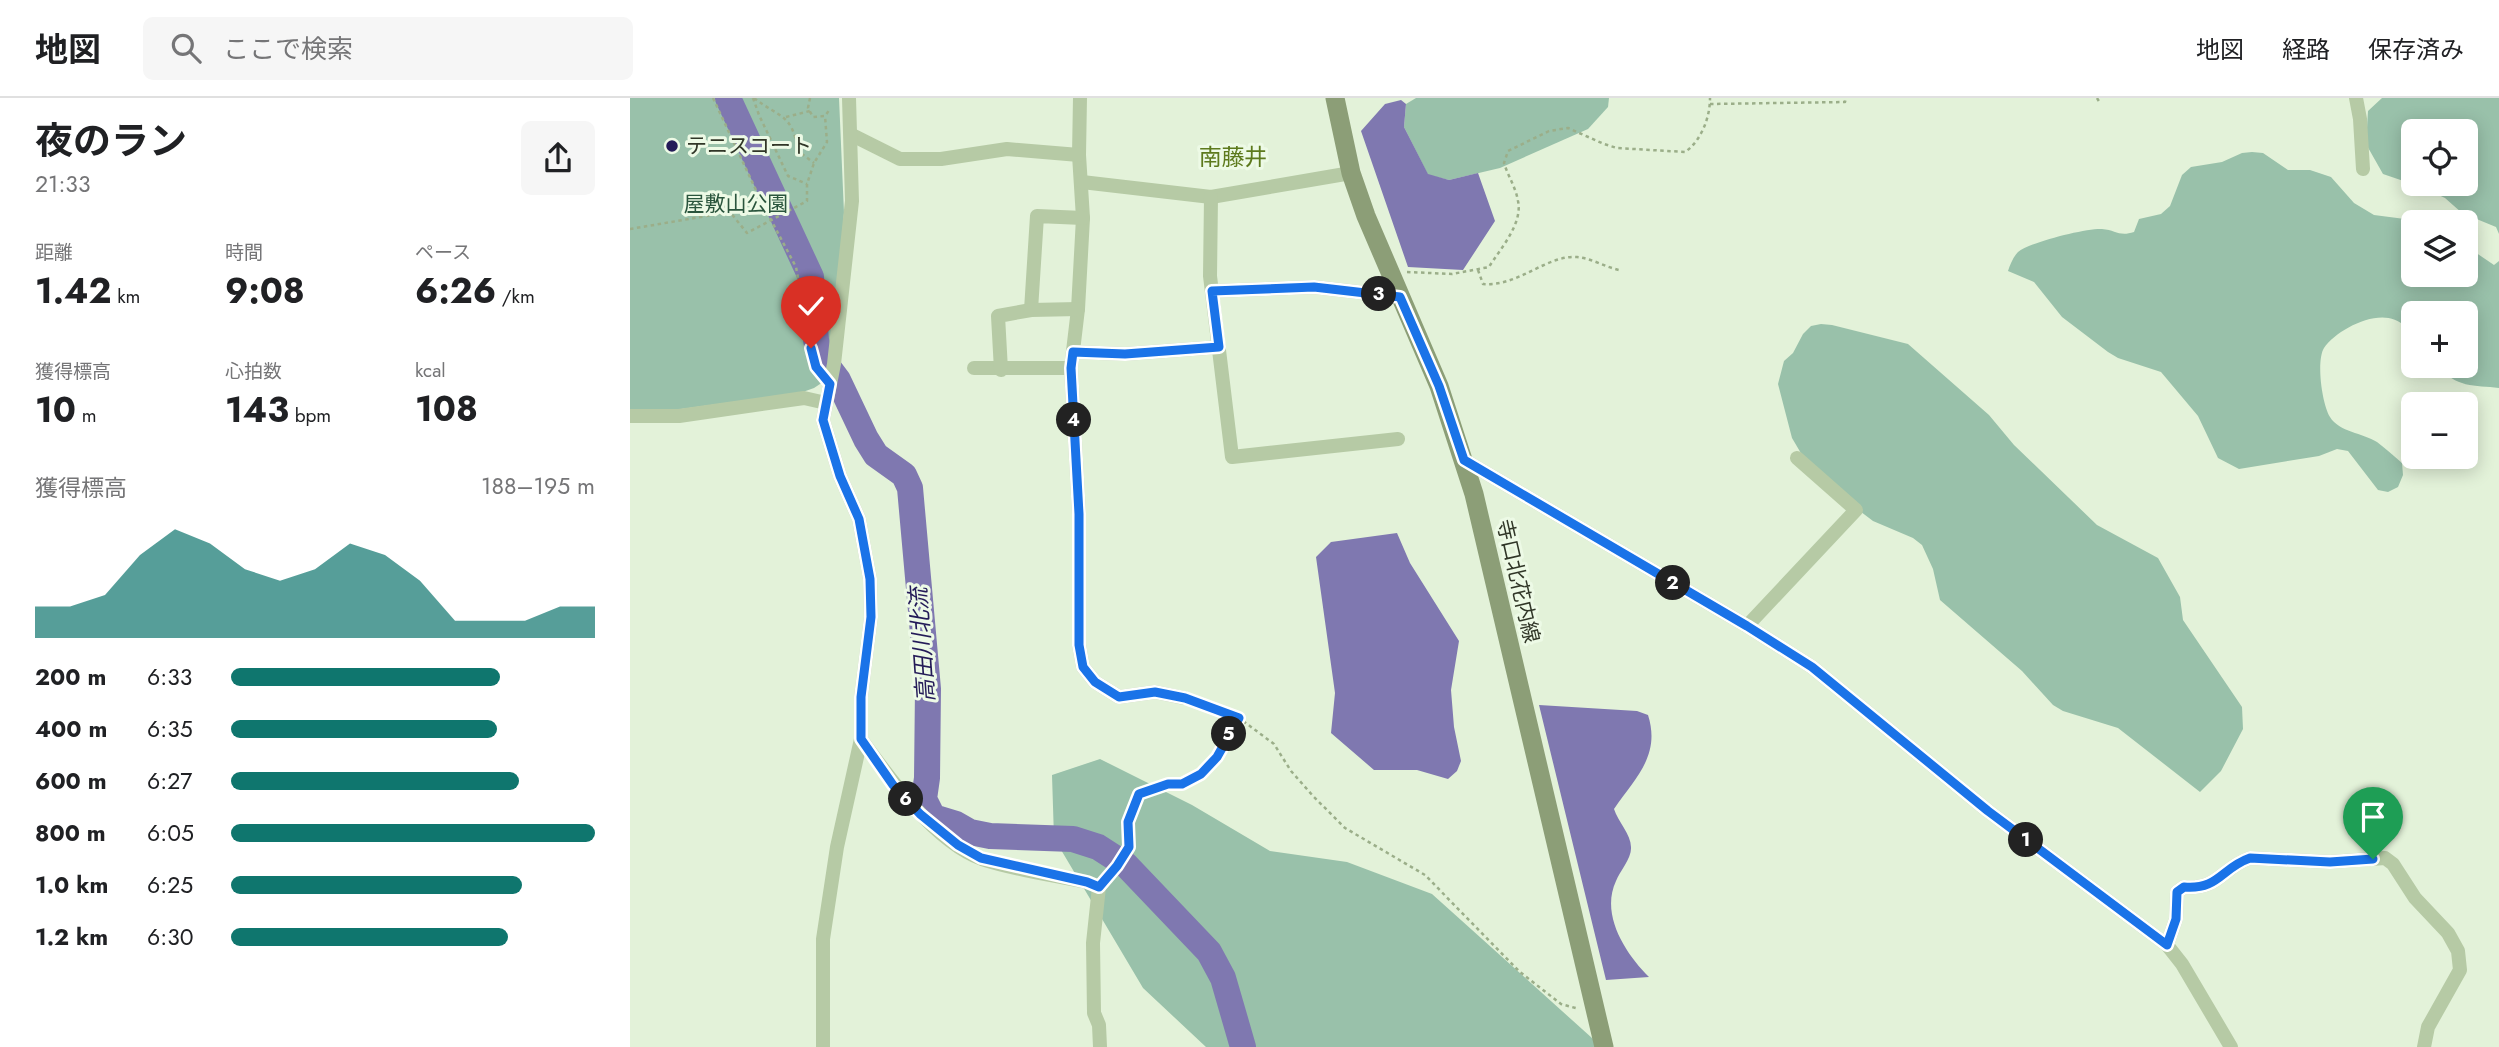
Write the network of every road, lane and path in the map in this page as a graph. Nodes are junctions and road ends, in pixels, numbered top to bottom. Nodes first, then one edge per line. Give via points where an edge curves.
1 (713, 98) edge
2 (753, 98) edge
3 (810, 98) edge
4 (849, 98) edge
5 (1080, 98) edge
6 (1335, 98) edge
7 (1710, 98) edge
8 (1846, 98) edge
9 (2097, 98) edge
10 (2356, 98) edge
11 (1836, 100) edge
12 (2100, 103) dead end
13 (1710, 104) junction
14 (830, 109) dead end
15 (810, 111) junction
16 (825, 116) junction
17 (786, 117) junction
18 (852, 135) junction
19 (1079, 156) junction
20 (814, 163) junction
21 (2363, 169) dead end
22 (1351, 173) junction
23 (1082, 182) junction
24 (807, 184) junction
25 (1212, 197) junction
26 (1083, 218) junction
27 (773, 220) junction
28 (630, 229) edge
29 (1388, 270) junction
30 (1478, 270) junction
31 (1619, 270) dead end
32 (1212, 291) junction
33 (1400, 297) junction
34 (1078, 309) junction
35 (1031, 310) junction
36 (1219, 347) junction
37 (1073, 352) junction
38 (974, 368) dead end
39 (1071, 368) junction
40 (1001, 370) junction
41 (830, 384) junction
42 (826, 403) junction
43 (630, 416) edge
44 (1398, 439) dead end
45 (1797, 458) dead end
46 (1464, 460) junction
47 (1747, 626) junction
48 (1185, 698) joint
49 (1239, 718) junction
50 (861, 739) junction
51 (1099, 887) junction
52 (2167, 945) junction
53 (1596, 1014) junction
54 (823, 1047) edge
55 (1100, 1047) edge
56 (1604, 1047) edge
57 (2231, 1047) edge
58 (2424, 1047) edge

1 - 27 path
2 - 17 path
2 - 24 path via 788,176
3 - 15 path
4 - 18 street
5 - 19 street
6 - 22 main road, 寺口北花内線
7 - 13 path
8 - 11 path via 1845,102
9 - 12 path
10 - 21 street
11 - 13 path
13 - 30 path via 1702,133 1685,152 1617,148 1568,128 1549,131 1508,151 1504,163 1518,199 1517,219 1489,267
14 - 16 path
15 - 16 path via 813,117
15 - 17 path
16 - 20 path via 827,142
17 - 20 path via 799,151
18 - 19 street via 900,159 941,159 1007,149
18 - 41 street via 852,201
19 - 23 street
20 - 24 path
22 - 25 street
22 - 29 main road, 寺口北花内線
23 - 25 street
23 - 26 street
24 - 27 path via 807,201
25 - 32 street
26 - 34 street
26 - 35 street via 1037,216
27 - 28 path via 747,233 730,212
27 - 41 path via 796,267 816,367
29 - 30 path via 1452,274
29 - 33 main road, 寺口北花内線
30 - 31 path via 1483,284 1498,285 1564,258 1577,257
32 - 33 street via 1314,287
32 - 36 street
33 - 46 main road, 寺口北花内線 via 1439,386
34 - 35 street
34 - 37 street
35 - 40 street via 998,316
36 - 37 street via 1125,354
36 - 44 street via 1232,457
37 - 39 street
38 - 40 street
39 - 40 street
39 - 48 street via 1083,667 1095,682 1119,697 1155,692
41 - 42 street
42 - 43 street via 804,398 679,416
42 - 50 street via 823,420 859,519 870,579
45 - 47 street via 1856,510
46 - 47 street
46 - 53 main road, 寺口北花内線
47 - 52 street via 1812,667 1988,811
48 - 49 path
49 - 51 path via 1217,757 1201,774 1182,784 1139,794 1128,822 1129,847
49 - 53 path via 1274,744 1291,771 1345,828 1425,875 1520,972 1561,1004
50 - 51 street via 893,785 958,845 981,858
50 - 54 street via 823,939
51 - 55 street via 1093,943 1094,1013
52 - 57 street
52 - 58 street via 2176,919 2177,892 2212,884 2239,862 2250,858 2385,859 2448,933 2461,963 2428,1027
53 - 56 main road, 寺口北花内線

